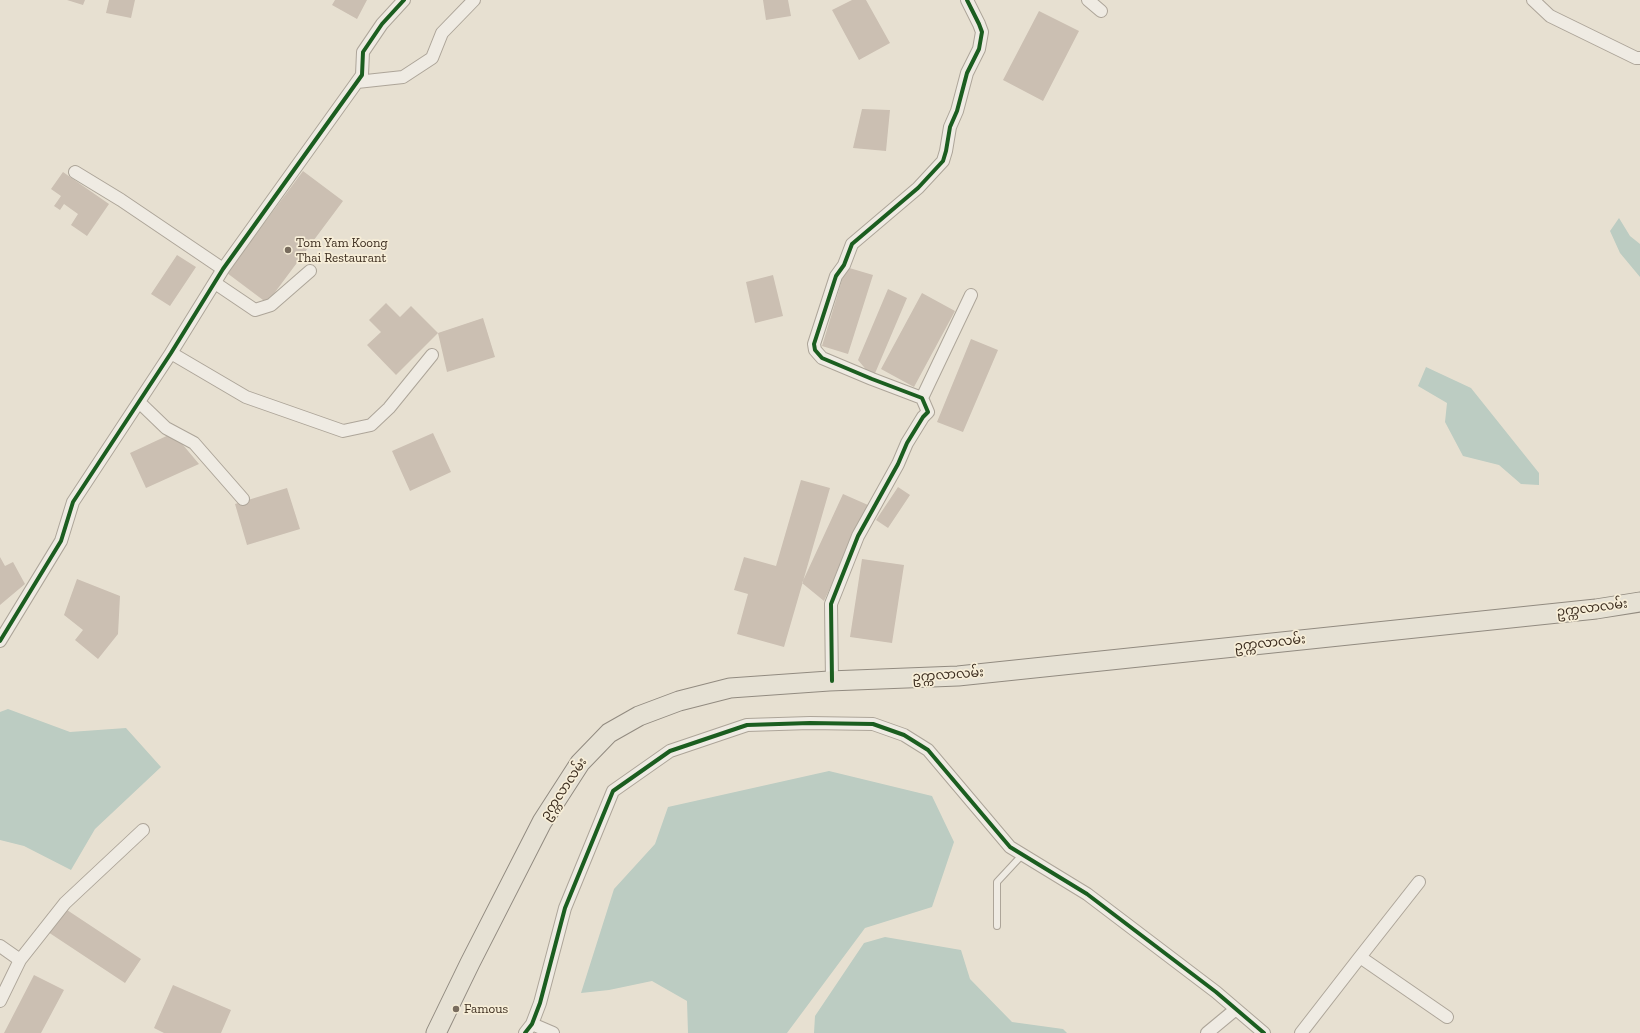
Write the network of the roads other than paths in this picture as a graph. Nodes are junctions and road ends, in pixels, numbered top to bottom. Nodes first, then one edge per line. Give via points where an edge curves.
1 (404, 0) edge
2 (474, 0) edge
3 (966, 0) edge
4 (1088, 0) edge
5 (1533, 0) edge
6 (1101, 11) dead end
7 (1640, 58) edge
8 (357, 82) junction
9 (75, 172) dead end
10 (223, 270) junction
11 (310, 271) dead end
12 (215, 283) junction
13 (971, 295) dead end
14 (171, 353) junction
15 (432, 355) dead end
16 (922, 398) junction
17 (139, 402) junction
18 (243, 499) dead end
19 (1640, 602) edge
20 (0, 642) edge
21 (832, 681) junction
22 (143, 830) dead end
23 (1023, 854) junction
24 (1419, 882) dead end
25 (997, 926) dead end
26 (0, 946) edge
27 (1360, 957) junction
28 (20, 960) junction
29 (0, 1001) edge
30 (1236, 1009) junction
31 (1447, 1017) dead end
32 (529, 1029) edge
33 (436, 1033) edge
34 (552, 1033) edge
35 (1207, 1033) edge
36 (1264, 1033) edge
37 (1301, 1033) edge

1 - 8 street via 382,24 363,52 362,75
2 - 8 street via 442,33 432,58 403,77
3 - 16 street via 982,32 979,49 950,127 943,161 918,188 852,244 844,265 836,276 814,344 815,350 822,358
4 - 6 street
5 - 7 street via 1550,16
8 - 10 street
9 - 10 street via 121,200
10 - 12 street
11 - 12 street via 271,305 255,310
12 - 14 street
13 - 16 street
14 - 15 street via 246,397 343,431 371,425 389,408
14 - 17 street
16 - 21 street via 928,412 907,443 858,536 831,604
17 - 18 street via 166,428 194,443
17 - 20 street via 73,502 61,541
19 - 21 main road, ဥက္ကလာလမ်း via 1596,609 958,676
21 - 33 main road, ဥက္ကလာလမ်း via 730,688 652,711 609,733 580,762 542,822
22 - 28 street via 65,903
23 - 25 lane via 998,882
23 - 30 street via 1087,894
23 - 32 street via 1010,847 928,750 904,735 873,724 747,725 670,751 613,791 565,908 540,1003
24 - 27 street
26 - 28 street
27 - 31 street
27 - 37 street
28 - 29 street
30 - 35 street
30 - 36 street
32 - 34 street

